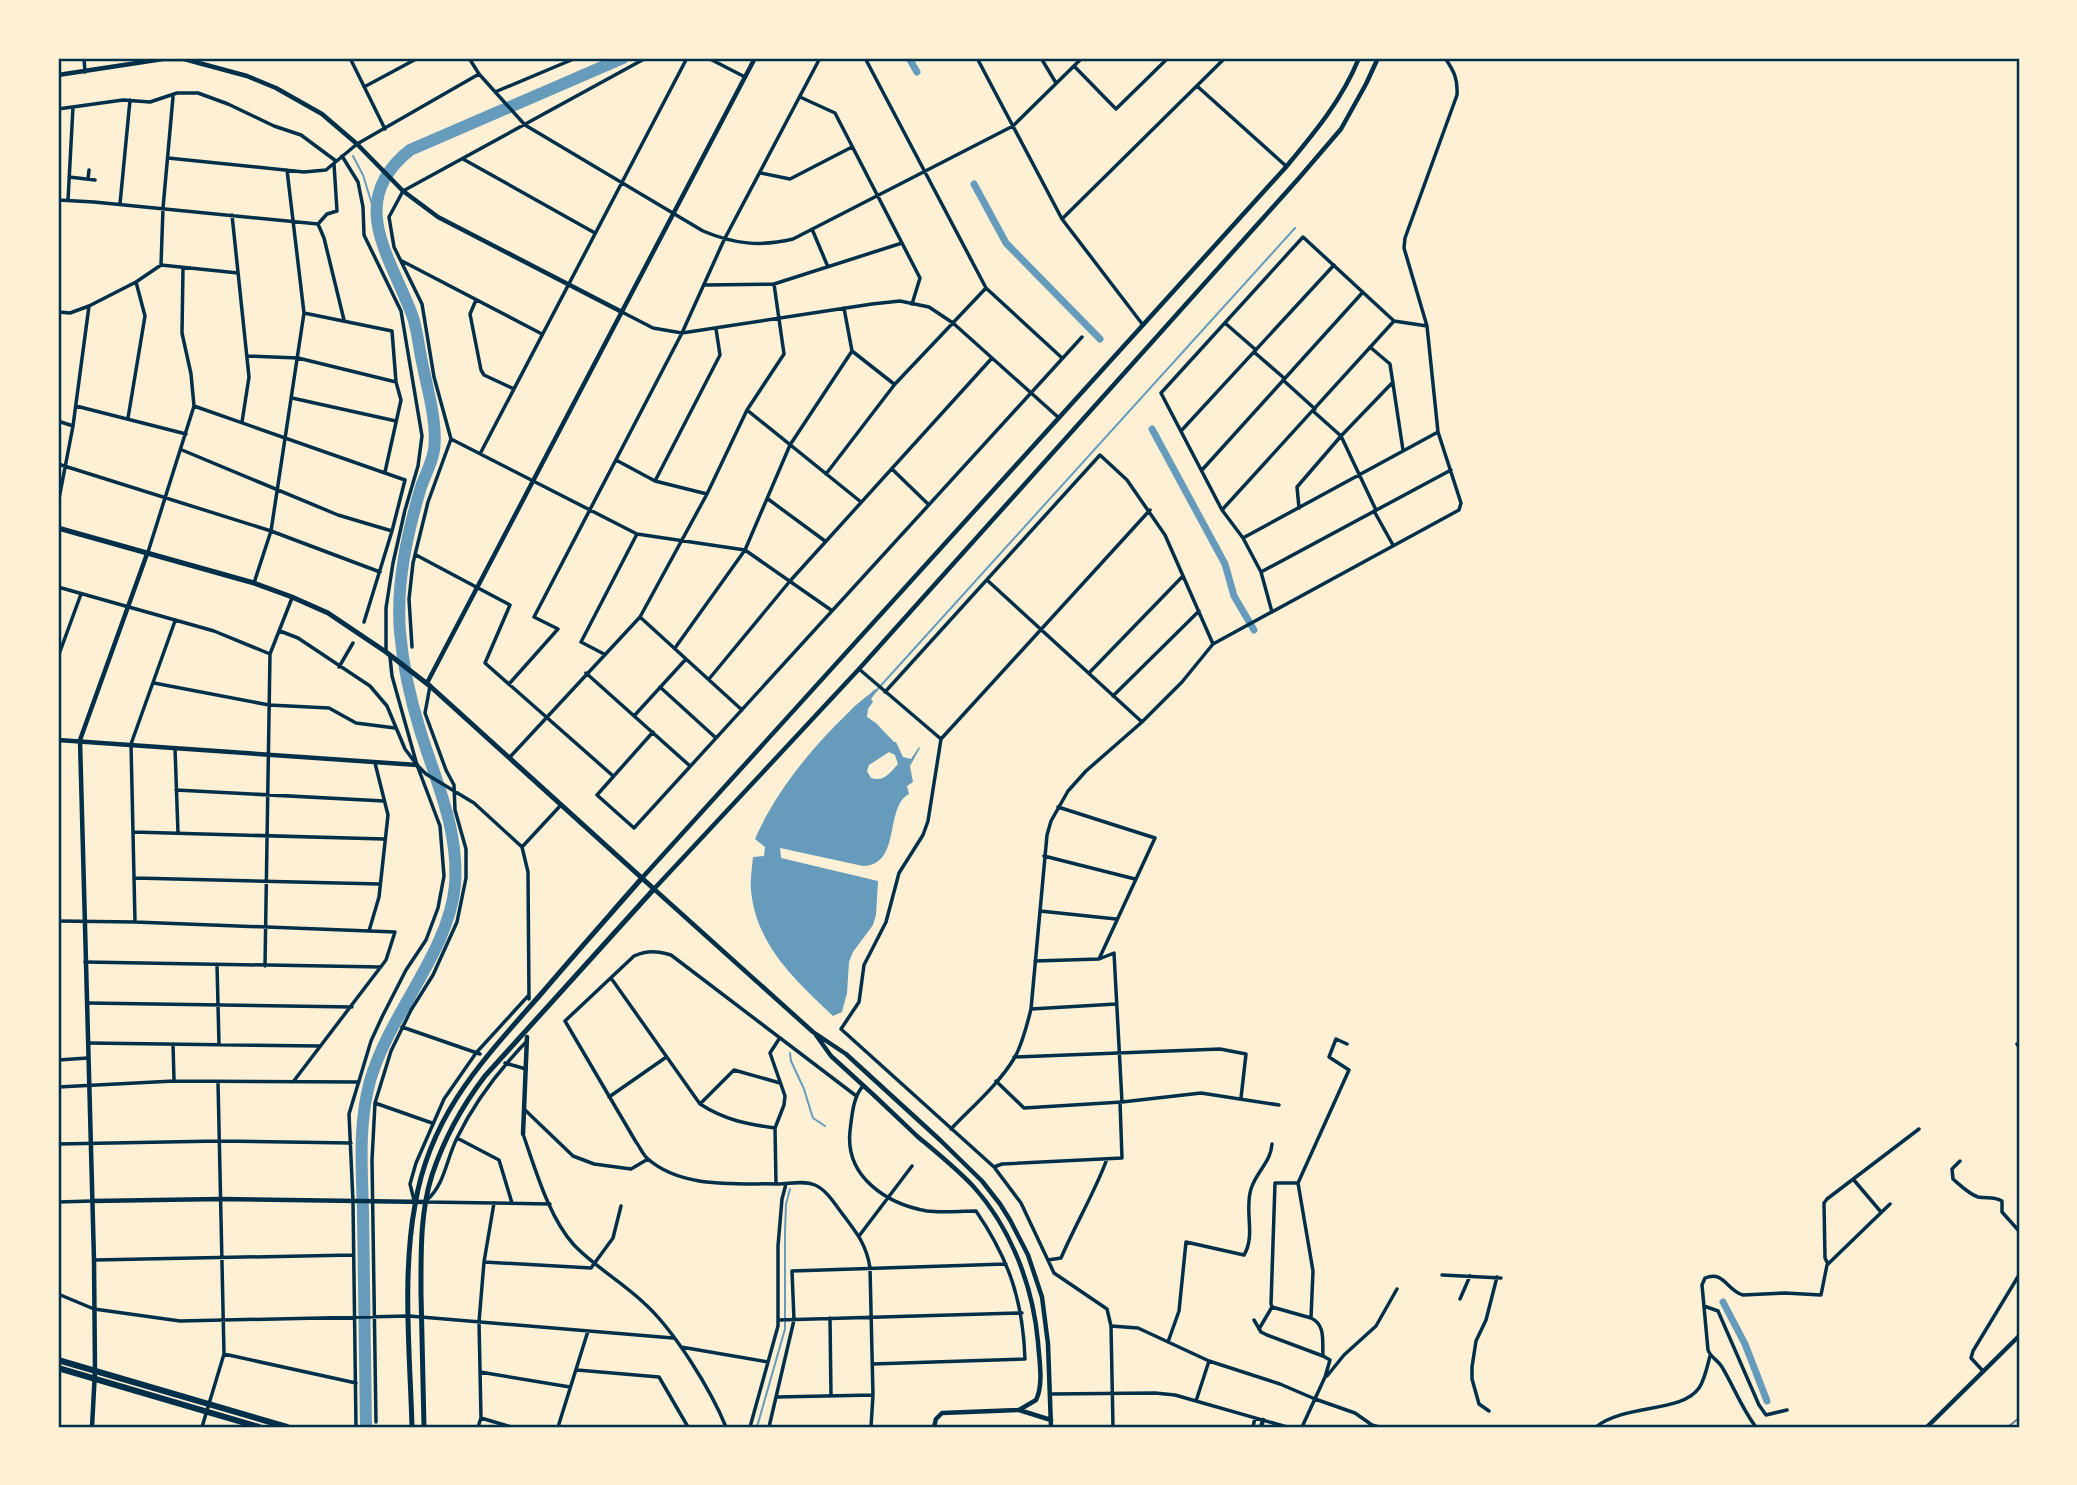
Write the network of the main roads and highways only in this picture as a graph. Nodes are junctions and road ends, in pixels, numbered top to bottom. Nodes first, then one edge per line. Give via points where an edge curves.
1 (58, 528) edge
2 (642, 878) junction
3 (58, 1360) edge
4 (58, 1368) edge
5 (95, 1375) junction
6 (208, 1408) junction
7 (259, 1427) edge
8 (287, 1427) edge
9 (412, 1427) edge
10 (424, 1427) edge

1 - 2 main road via 254,583 327,613 428,685
2 - 9 main road via 493,1048 459,1092 432,1144 415,1202 410,1249
2 - 10 main road via 654,890 502,1055 469,1097 443,1146 426,1202 421,1248
3 - 5 highway
4 - 5 highway
5 - 6 highway
6 - 7 highway
6 - 8 highway

